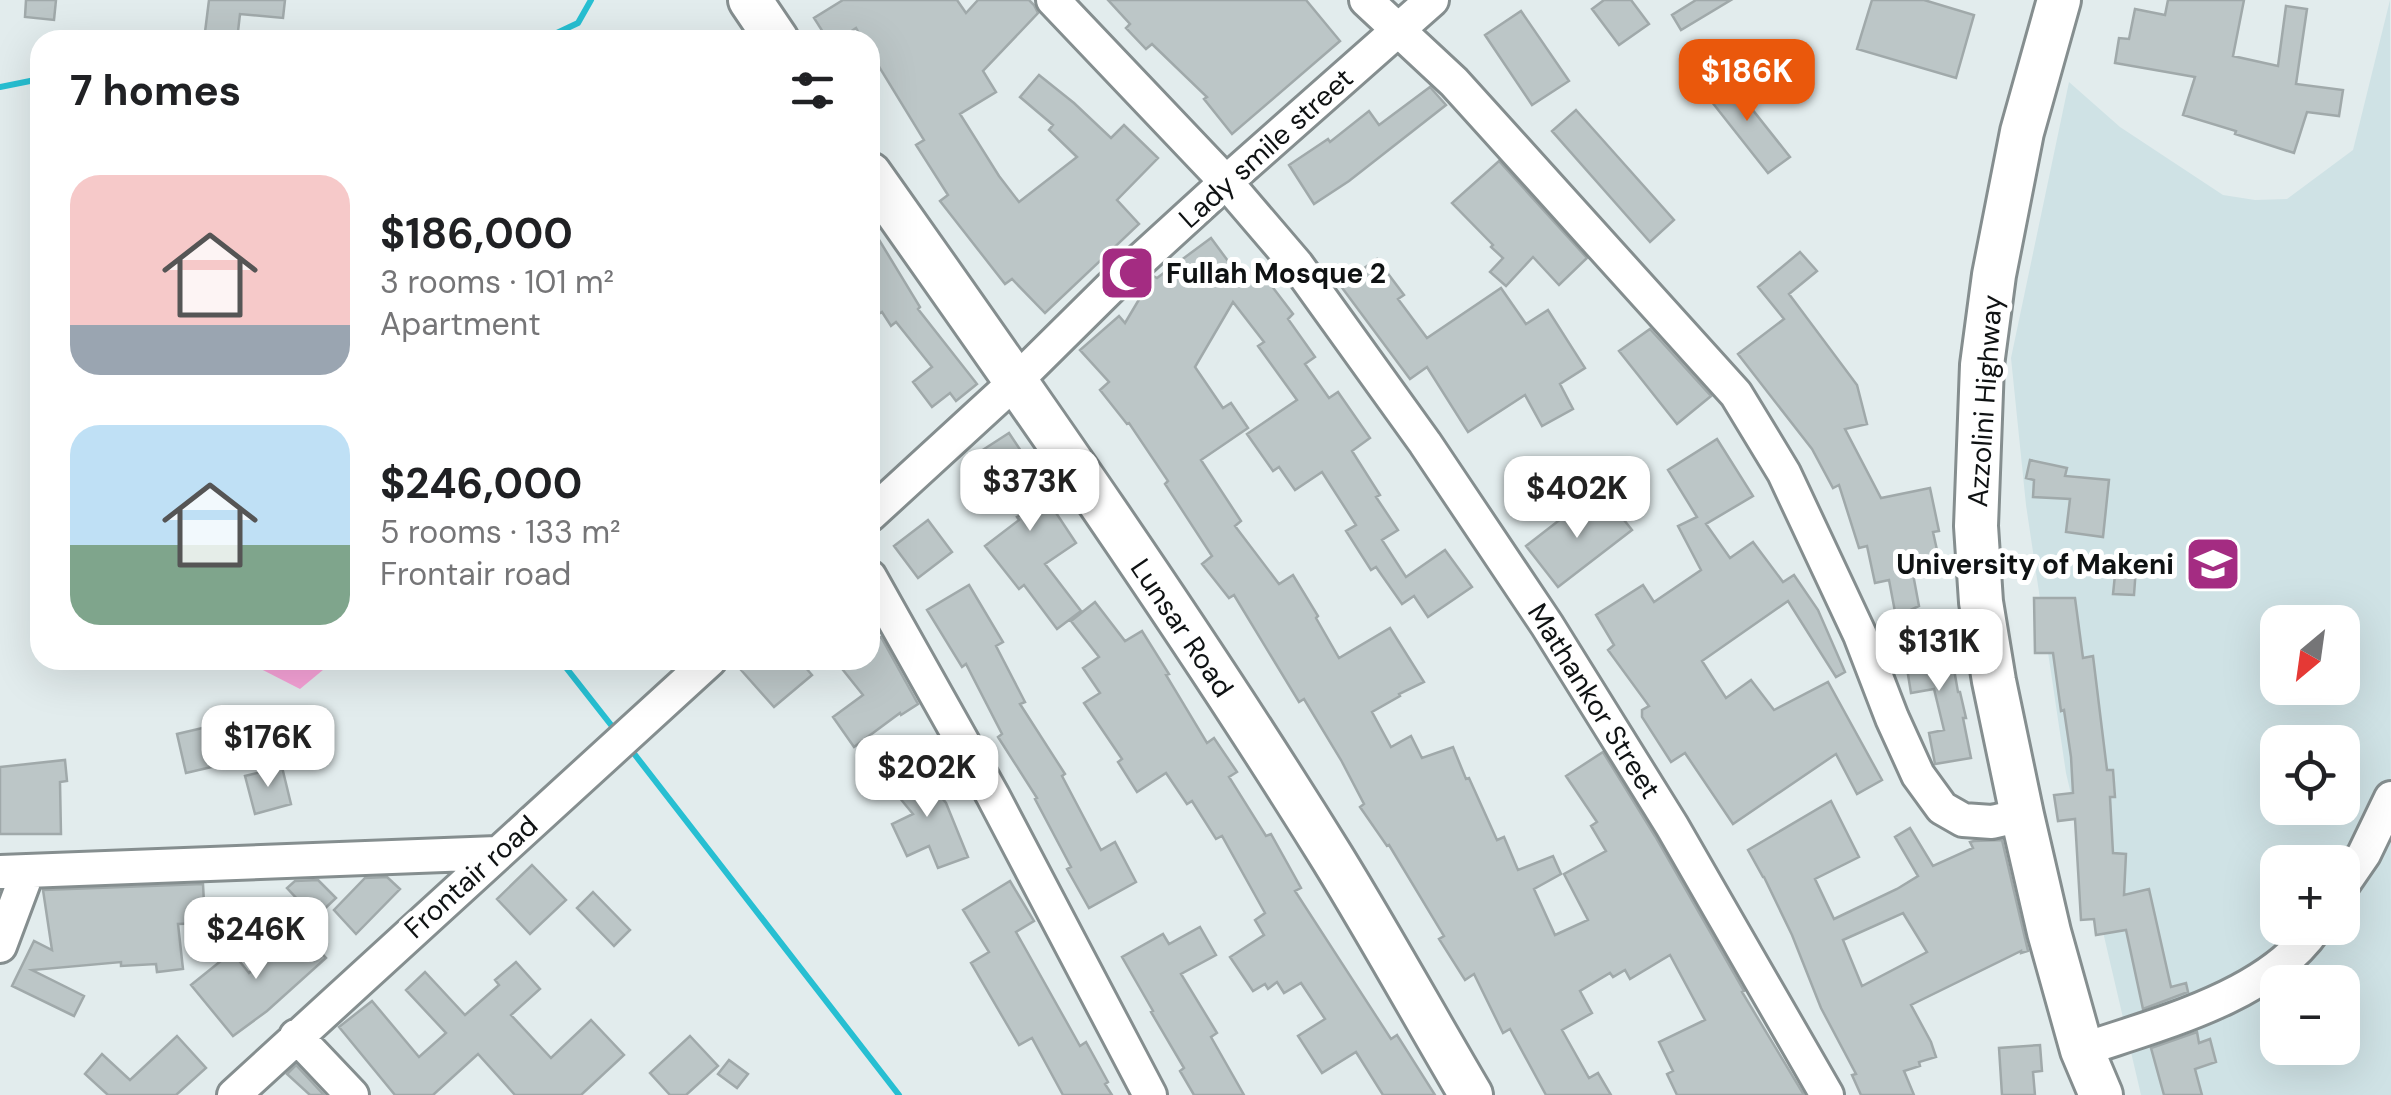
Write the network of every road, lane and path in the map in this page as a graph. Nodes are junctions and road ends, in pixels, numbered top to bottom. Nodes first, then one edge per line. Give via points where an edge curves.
1 (750, 0) edge
2 (1053, 0) edge
3 (1366, 0) edge
4 (1432, 0) edge
5 (2059, 0) edge
6 (1400, 29) junction
7 (770, 30) edge
8 (1226, 182) junction
9 (880, 188) edge
10 (1016, 381) junction
11 (880, 505) edge
12 (880, 595) edge
13 (699, 670) edge
14 (2391, 798) edge
15 (2022, 816) junction
16 (496, 853) junction
17 (2360, 860) edge
18 (14, 872) edge
19 (2301, 945) edge
20 (0, 946) edge
21 (296, 1036) junction
22 (2082, 1050) junction
23 (234, 1095) edge
24 (352, 1095) edge
25 (1150, 1095) edge
26 (1471, 1095) edge
27 (1827, 1095) edge
28 (2101, 1095) edge

1 - 7 main road
2 - 8 street
3 - 6 street
4 - 6 street, Lady smile street
5 - 15 main road, Azzolini Highway via 2022,132 1994,274 1978,445 1981,602
6 - 8 street, Lady smile street
6 - 15 street via 1736,394 1784,473 1918,775 1942,808 1964,820
8 - 10 street, Lady smile street
8 - 27 street, Mathankor Street via 1297,264 1536,608
9 - 10 main road, Lunsar Road
10 - 11 street
10 - 26 main road, Lunsar Road via 1235,706
12 - 25 street
13 - 16 street, Frontair road
14 - 17 street
15 - 22 main road, Azzolini Highway
16 - 18 street
16 - 21 street, Frontair road
18 - 20 street
19 - 22 street via 2254,984 2203,1009
21 - 23 street, Frontair road
21 - 24 street
22 - 28 main road, Azzolini Highway

